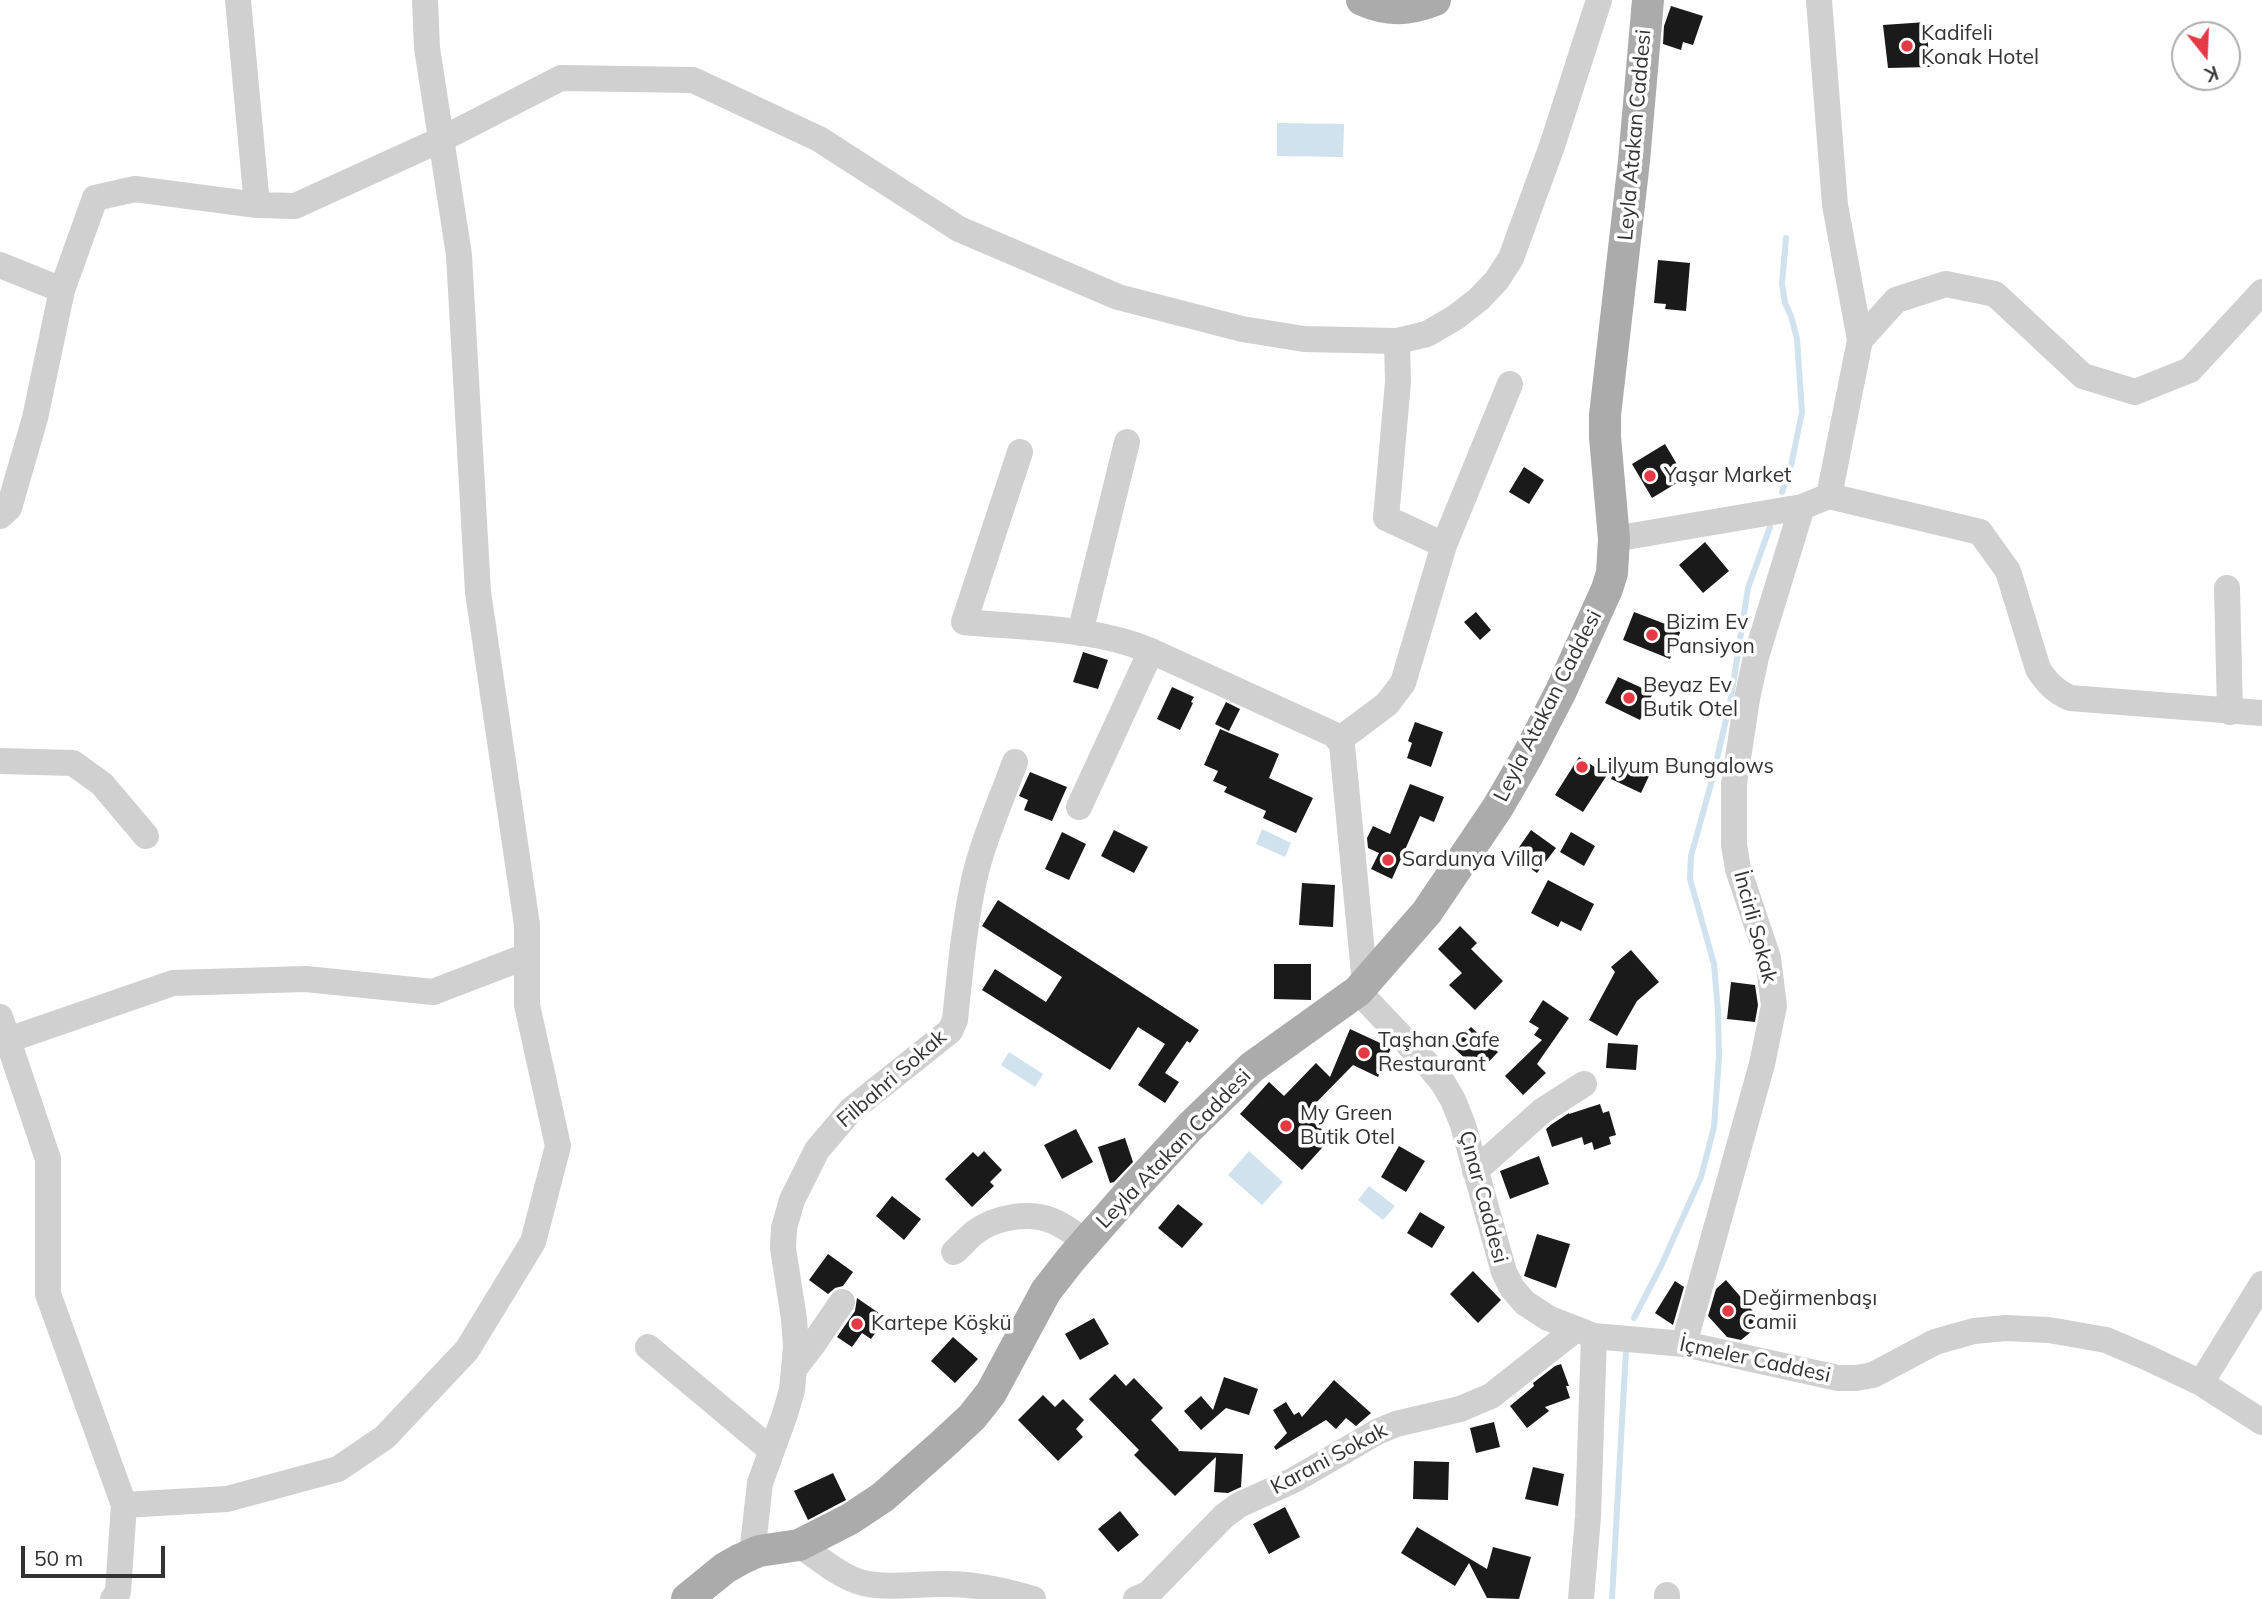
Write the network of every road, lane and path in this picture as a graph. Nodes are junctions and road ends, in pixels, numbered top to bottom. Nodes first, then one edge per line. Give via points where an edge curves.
1 (238, 0) edge
2 (425, 0) edge
3 (1363, 0) edge
4 (1435, 0) edge
5 (1599, 0) edge
6 (1648, 0) edge
7 (1819, 0) edge
8 (440, 140) junction
9 (257, 205) junction
10 (0, 265) edge
11 (62, 290) junction
12 (2262, 292) edge
13 (1860, 340) junction
14 (1397, 341) junction
15 (1510, 384) dead end
16 (1127, 442) dead end
17 (1020, 452) dead end
18 (1829, 496) junction
19 (1802, 507) junction
20 (0, 516) edge
21 (1614, 539) junction
22 (1444, 545) junction
23 (2228, 588) dead end
24 (1080, 633) junction
25 (1151, 652) junction
26 (2230, 712) junction
27 (2262, 713) edge
28 (1339, 740) junction
29 (0, 761) edge
30 (1015, 762) dead end
31 (1079, 807) dead end
32 (146, 836) dead end
33 (527, 956) junction
34 (1361, 987) junction
35 (4, 1028) edge
36 (1584, 1084) dead end
37 (1475, 1171) junction
38 (1086, 1241) junction
39 (954, 1252) dead end
40 (2262, 1284) edge
41 (842, 1302) dead end
42 (1585, 1333) junction
43 (1684, 1344) junction
44 (648, 1347) dead end
45 (793, 1369) junction
46 (2201, 1383) junction
47 (2262, 1422) edge
48 (771, 1450) junction
49 (124, 1506) junction
50 (799, 1545) junction
51 (752, 1554) junction
52 (1146, 1597) edge
53 (113, 1599) edge
54 (687, 1599) edge
55 (1033, 1599) edge
56 (1581, 1599) edge

1 - 9 street
2 - 8 street
3 - 4 main road via 1378,7 1413,8
5 - 14 street via 1511,258 1488,290 1456,317 1427,334
6 - 21 main road, Leyla Atakan Caddesi via 1606,390 1605,437
7 - 13 street via 1835,205
8 - 9 street via 295,206
8 - 14 street via 561,78 693,80 819,139 959,229 1118,296 1242,329 1304,339
8 - 33 street via 459,255 478,592 527,925
9 - 11 street via 135,189 95,198
10 - 11 street
11 - 20 street via 36,418 9,508
12 - 13 street via 2190,370 2135,391 2083,376 1995,294 1946,284 1896,300
13 - 18 street
14 - 22 street via 1398,382 1386,518
15 - 22 street
16 - 24 street
17 - 24 street via 964,622
18 - 19 street
18 - 26 street via 1980,531 2008,571 2038,669 2061,694
19 - 21 street
19 - 43 street, İncirli Sokak via 1756,657 1734,784 1738,869 1768,958 1774,1006
21 - 34 main road, Leyla Atakan Caddesi via 1607,589 1528,755 1446,884
22 - 28 street via 1403,683 1387,704
23 - 26 street
24 - 25 street via 1122,640
25 - 28 street
25 - 31 street
26 - 27 street
28 - 34 street
29 - 32 street via 73,763 102,784
30 - 45 street, Filbahri Sokak via 975,878 950,1031 851,1110 817,1150 792,1200 783,1248 794,1319
33 - 35 street via 433,992 306,979 173,983
33 - 49 street via 527,1005 558,1146 533,1242 467,1350 386,1437 338,1469 227,1499
34 - 37 street, Çınar Caddesi via 1443,1083 1460,1115
34 - 38 main road, Leyla Atakan Caddesi via 1252,1067
35 - 49 street via 48,1159 48,1294
36 - 37 street via 1542,1111
37 - 42 street, Çınar Caddesi via 1498,1257 1512,1288 1548,1318
38 - 39 street via 1052,1221 1021,1216 988,1224
38 - 50 main road, Leyla Atakan Caddesi via 1046,1291 991,1392 972,1417 883,1497
40 - 46 street
41 - 45 street
42 - 43 street, İçmeler Caddesi
42 - 52 street, Karani Sokak via 1491,1396 1377,1432 1240,1505
42 - 56 street via 1588,1517
43 - 46 street, İçmeler Caddesi via 1856,1378 1872,1375 1953,1336 2006,1328 2049,1330 2106,1340
44 - 48 street
45 - 48 street, Filbahri Sokak via 788,1402
46 - 47 street, İçmeler Caddesi
48 - 51 street, Filbahri Sokak via 760,1483
49 - 53 street via 118,1592
50 - 51 main road, Leyla Atakan Caddesi
50 - 55 street via 863,1582 970,1585
51 - 54 main road, Leyla Atakan Caddesi via 725,1568

